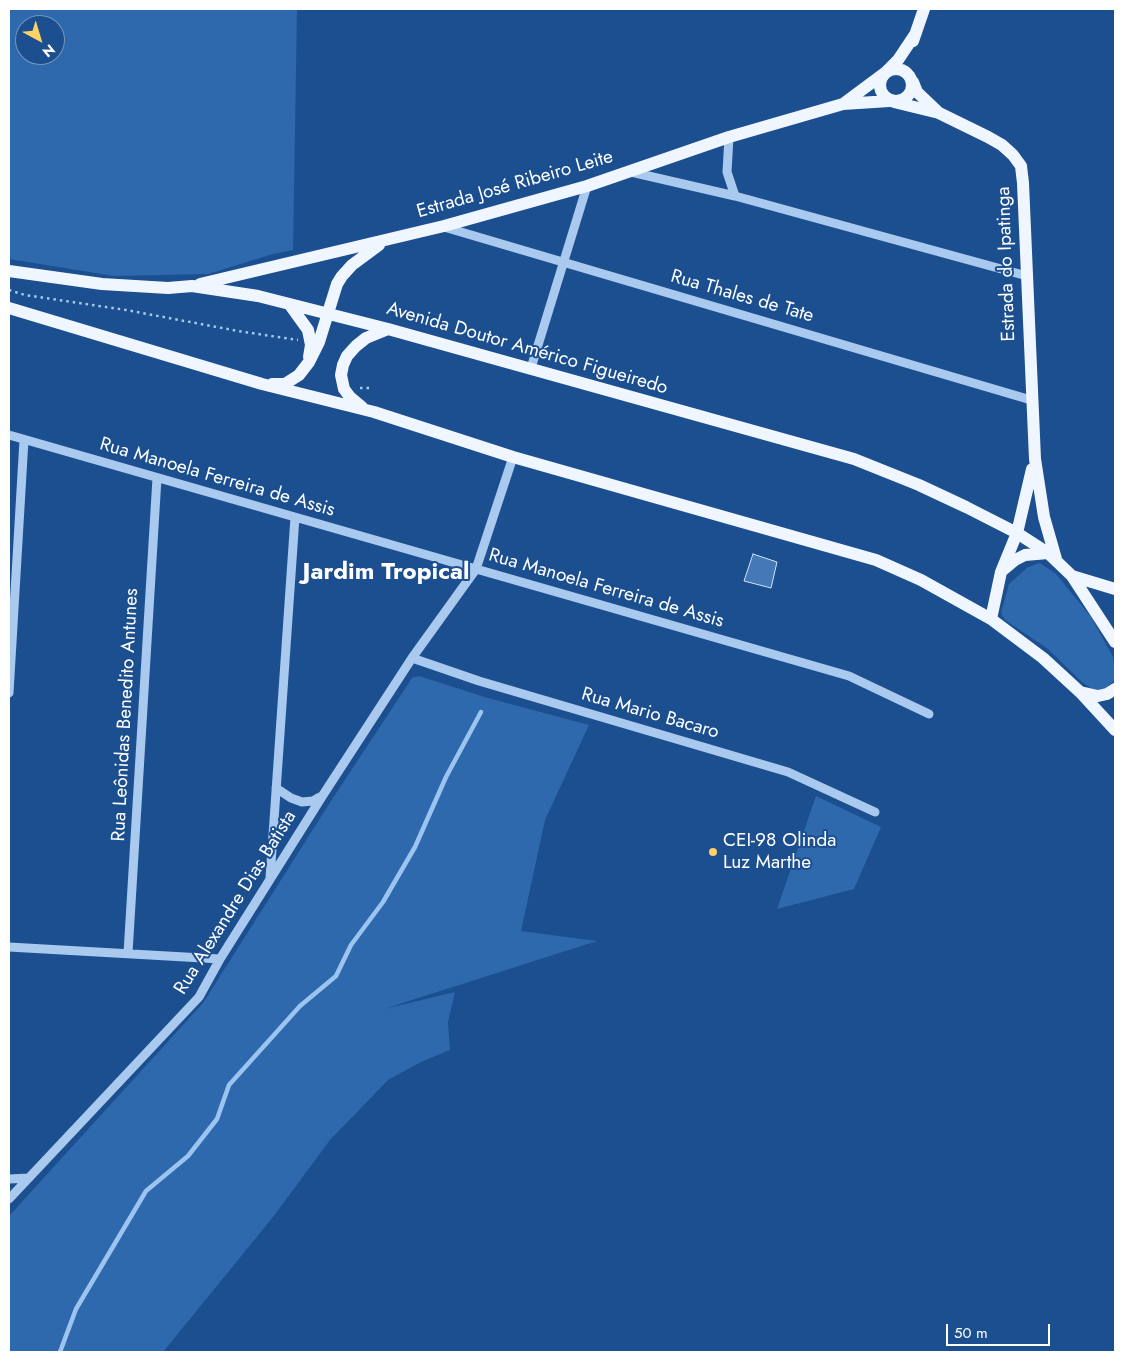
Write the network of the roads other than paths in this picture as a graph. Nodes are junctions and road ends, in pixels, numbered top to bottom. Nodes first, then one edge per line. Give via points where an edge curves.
1 (924, 9) edge
2 (916, 33) junction
3 (886, 72) junction
4 (910, 77) junction
5 (892, 101) junction
6 (843, 104) junction
7 (939, 113) junction
8 (729, 138) junction
9 (628, 171) junction
10 (587, 186) junction
11 (735, 196) junction
12 (444, 226) junction
13 (383, 242) junction
14 (564, 262) junction
15 (9, 270) edge
16 (1027, 276) junction
17 (192, 286) junction
18 (290, 304) junction
19 (9, 308) edge
20 (326, 314) junction
21 (388, 329) junction
22 (309, 362) junction
23 (531, 368) junction
24 (262, 384) junction
25 (1031, 400) junction
26 (374, 412) junction
27 (9, 435) edge
28 (24, 440) junction
29 (513, 457) junction
30 (1035, 460) junction
31 (157, 478) junction
32 (295, 517) junction
33 (1017, 533) junction
34 (1052, 556) junction
35 (476, 569) junction
36 (1001, 572) junction
37 (1072, 576) junction
38 (1115, 589) edge
39 (991, 619) junction
40 (1115, 642) edge
41 (412, 658) junction
42 (1115, 689) edge
43 (9, 692) edge
44 (1080, 692) junction
45 (929, 714) dead end
46 (1115, 730) edge
47 (276, 788) junction
48 (323, 795) junction
49 (875, 812) dead end
50 (270, 880) junction
51 (9, 947) edge
52 (128, 954) junction
53 (220, 959) junction
54 (29, 1178) junction
55 (9, 1179) edge
56 (9, 1199) edge

1 - 2 main road, Estrada José Ribeiro Leite
2 - 3 main road, Estrada José Ribeiro Leite
2 - 4 main road, Estrada José Ribeiro Leite via 907,64
3 - 4 main road via 898,69
3 - 5 main road via 880,87 885,98
3 - 6 main road, Estrada José Ribeiro Leite
4 - 5 main road via 913,87 909,96 905,100
4 - 7 main road, Estrada do Ipatinga via 917,92
5 - 6 main road, Estrada José Ribeiro Leite
5 - 7 main road, Estrada do Ipatinga
6 - 8 main road, Estrada José Ribeiro Leite
7 - 16 main road, Estrada do Ipatinga via 1002,145 1021,166
8 - 9 main road, Estrada José Ribeiro Leite
8 - 11 street via 727,172
9 - 10 main road, Estrada José Ribeiro Leite
9 - 11 street
10 - 12 main road, Estrada José Ribeiro Leite
10 - 14 street
11 - 16 street
12 - 13 main road, Estrada José Ribeiro Leite
12 - 14 street, Rua Thales de Tate
13 - 17 main road, Estrada José Ribeiro Leite
13 - 20 main road via 342,276
14 - 23 street
14 - 25 street, Rua Thales de Tate
15 - 17 main road, Avenida Doutor Américo Figueiredo via 120,285
16 - 25 main road, Estrada do Ipatinga
17 - 18 main road, Avenida Doutor Américo Figueiredo
18 - 20 main road, Avenida Doutor Américo Figueiredo
18 - 22 main road via 308,330 311,345
19 - 24 main road
20 - 21 main road, Avenida Doutor Américo Figueiredo
20 - 22 main road via 319,342
21 - 23 main road, Avenida Doutor Américo Figueiredo
21 - 26 main road via 356,346 347,356 341,375 344,389 350,397 359,406
22 - 24 main road via 299,375 285,384
23 - 33 main road, Avenida Doutor Américo Figueiredo via 854,459 919,485
24 - 26 main road
25 - 30 main road, Estrada do Ipatinga
26 - 29 main road
27 - 28 street, Rua Manoela Ferreira de Assis
28 - 31 street, Rua Manoela Ferreira de Assis
28 - 43 street
29 - 35 street, Rua Alexandre Dias Batista
29 - 39 main road via 876,560 921,580
30 - 33 main road, Estrada do Ipatinga
30 - 34 main road, Estrada do Ipatinga
31 - 32 street, Rua Manoela Ferreira de Assis
31 - 52 street, Rua Leônidas Benedito Antunes
32 - 35 street, Rua Manoela Ferreira de Assis
32 - 47 street
33 - 34 main road, Avenida Doutor Américo Figueiredo
33 - 36 main road
34 - 36 main road via 1025,555
34 - 37 main road, Avenida Doutor Américo Figueiredo
35 - 41 street, Rua Alexandre Dias Batista
35 - 45 street, Rua Manoela Ferreira de Assis via 850,676
36 - 39 main road
37 - 38 main road, Avenida Doutor Américo Figueiredo
37 - 40 main road, Avenida Doutor Américo Figueiredo
39 - 44 main road via 1043,658
41 - 48 street, Rua Alexandre Dias Batista
41 - 49 street, Rua Mario Bacaro via 479,681 788,772
42 - 44 main road via 1098,696
44 - 46 main road
47 - 48 street, Rua Alexandre Dias Batista via 302,802 313,801
47 - 50 street
48 - 50 street, Rua Alexandre Dias Batista
50 - 53 street, Rua Alexandre Dias Batista
51 - 52 street
52 - 53 street
53 - 54 street, Rua Alexandre Dias Batista via 198,997
54 - 55 street
54 - 56 street, Rua Alexandre Dias Batista

